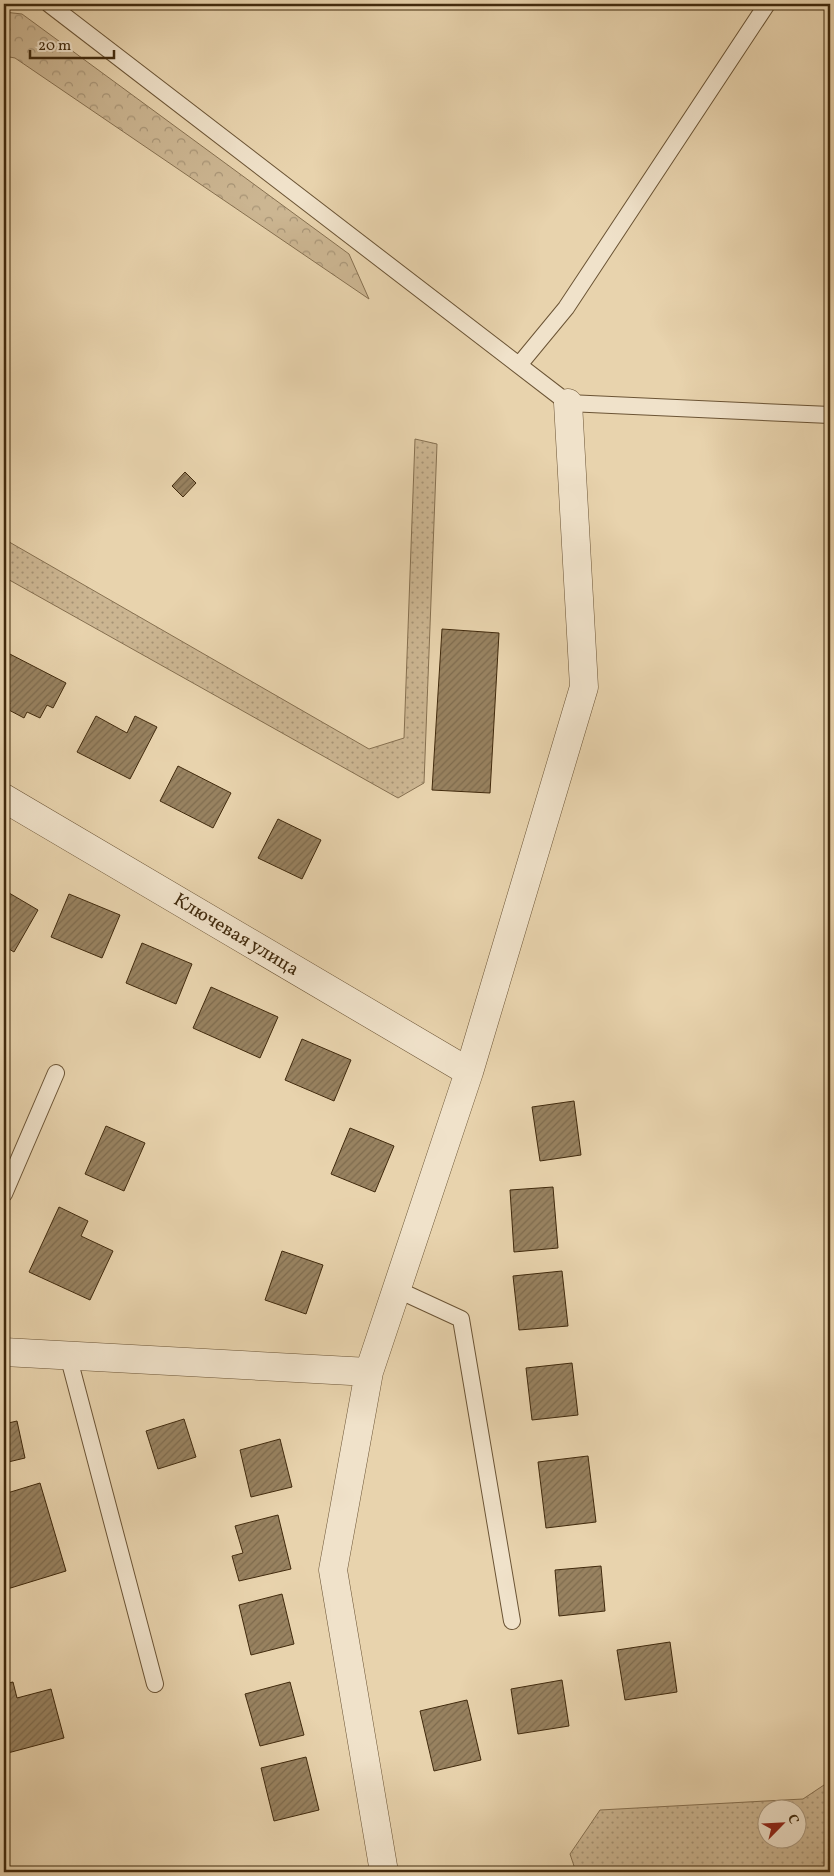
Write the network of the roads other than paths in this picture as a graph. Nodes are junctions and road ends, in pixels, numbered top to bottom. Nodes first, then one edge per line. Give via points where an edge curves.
1 (49, 4) edge
2 (767, 4) edge
3 (519, 366) junction
4 (568, 403) junction
5 (830, 415) edge
6 (4, 798) edge
7 (469, 1072) junction
8 (56, 1073) dead end
9 (4, 1194) edge
10 (396, 1289) junction
11 (4, 1352) edge
12 (68, 1356) junction
13 (369, 1372) junction
14 (512, 1621) dead end
15 (155, 1684) dead end
16 (384, 1872) edge

1 - 3 lane
2 - 3 lane via 566,308
3 - 4 lane
4 - 5 lane
4 - 7 street via 584,687
6 - 7 street, Ключевая улица
7 - 10 street
8 - 9 lane
10 - 13 street
10 - 14 lane via 461,1319
11 - 12 street
12 - 13 street
12 - 15 lane
13 - 16 street via 333,1570

